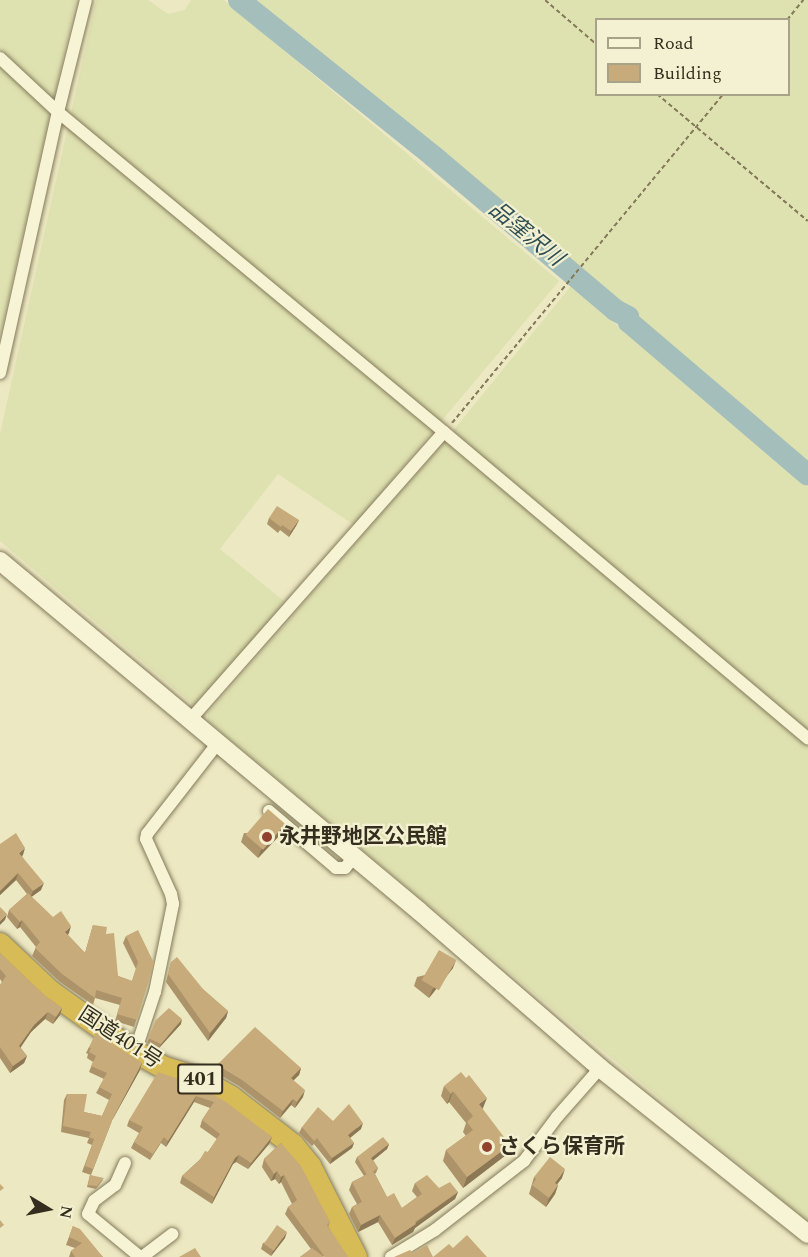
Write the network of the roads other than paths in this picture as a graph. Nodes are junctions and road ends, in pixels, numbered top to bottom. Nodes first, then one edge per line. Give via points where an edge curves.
1 (86, 0) edge
2 (0, 58) edge
3 (58, 112) junction
4 (0, 373) edge
5 (444, 432) junction
6 (0, 561) edge
7 (189, 721) junction
8 (808, 738) edge
9 (217, 744) junction
10 (269, 811) edge
11 (354, 857) junction
12 (0, 944) edge
13 (135, 1052) junction
14 (600, 1068) junction
15 (125, 1163) dead end
16 (172, 1234) dead end
17 (808, 1234) edge
18 (141, 1257) edge
19 (356, 1257) edge
20 (391, 1257) edge

1 - 3 street
2 - 3 street
3 - 4 street
3 - 5 street
5 - 7 street
5 - 8 street
6 - 7 street
7 - 9 street
9 - 11 street
9 - 13 street via 147,834 173,904 155,992
10 - 11 street via 336,868 345,868
11 - 14 street
12 - 13 highway, 国道401号 / 401 via 51,992
13 - 19 highway, 国道401号 / 401 via 165,1068 200,1079 231,1097 293,1145 310,1166
14 - 17 street
14 - 20 street via 524,1161 435,1230
15 - 18 street via 115,1185 94,1202 88,1214
16 - 18 street

